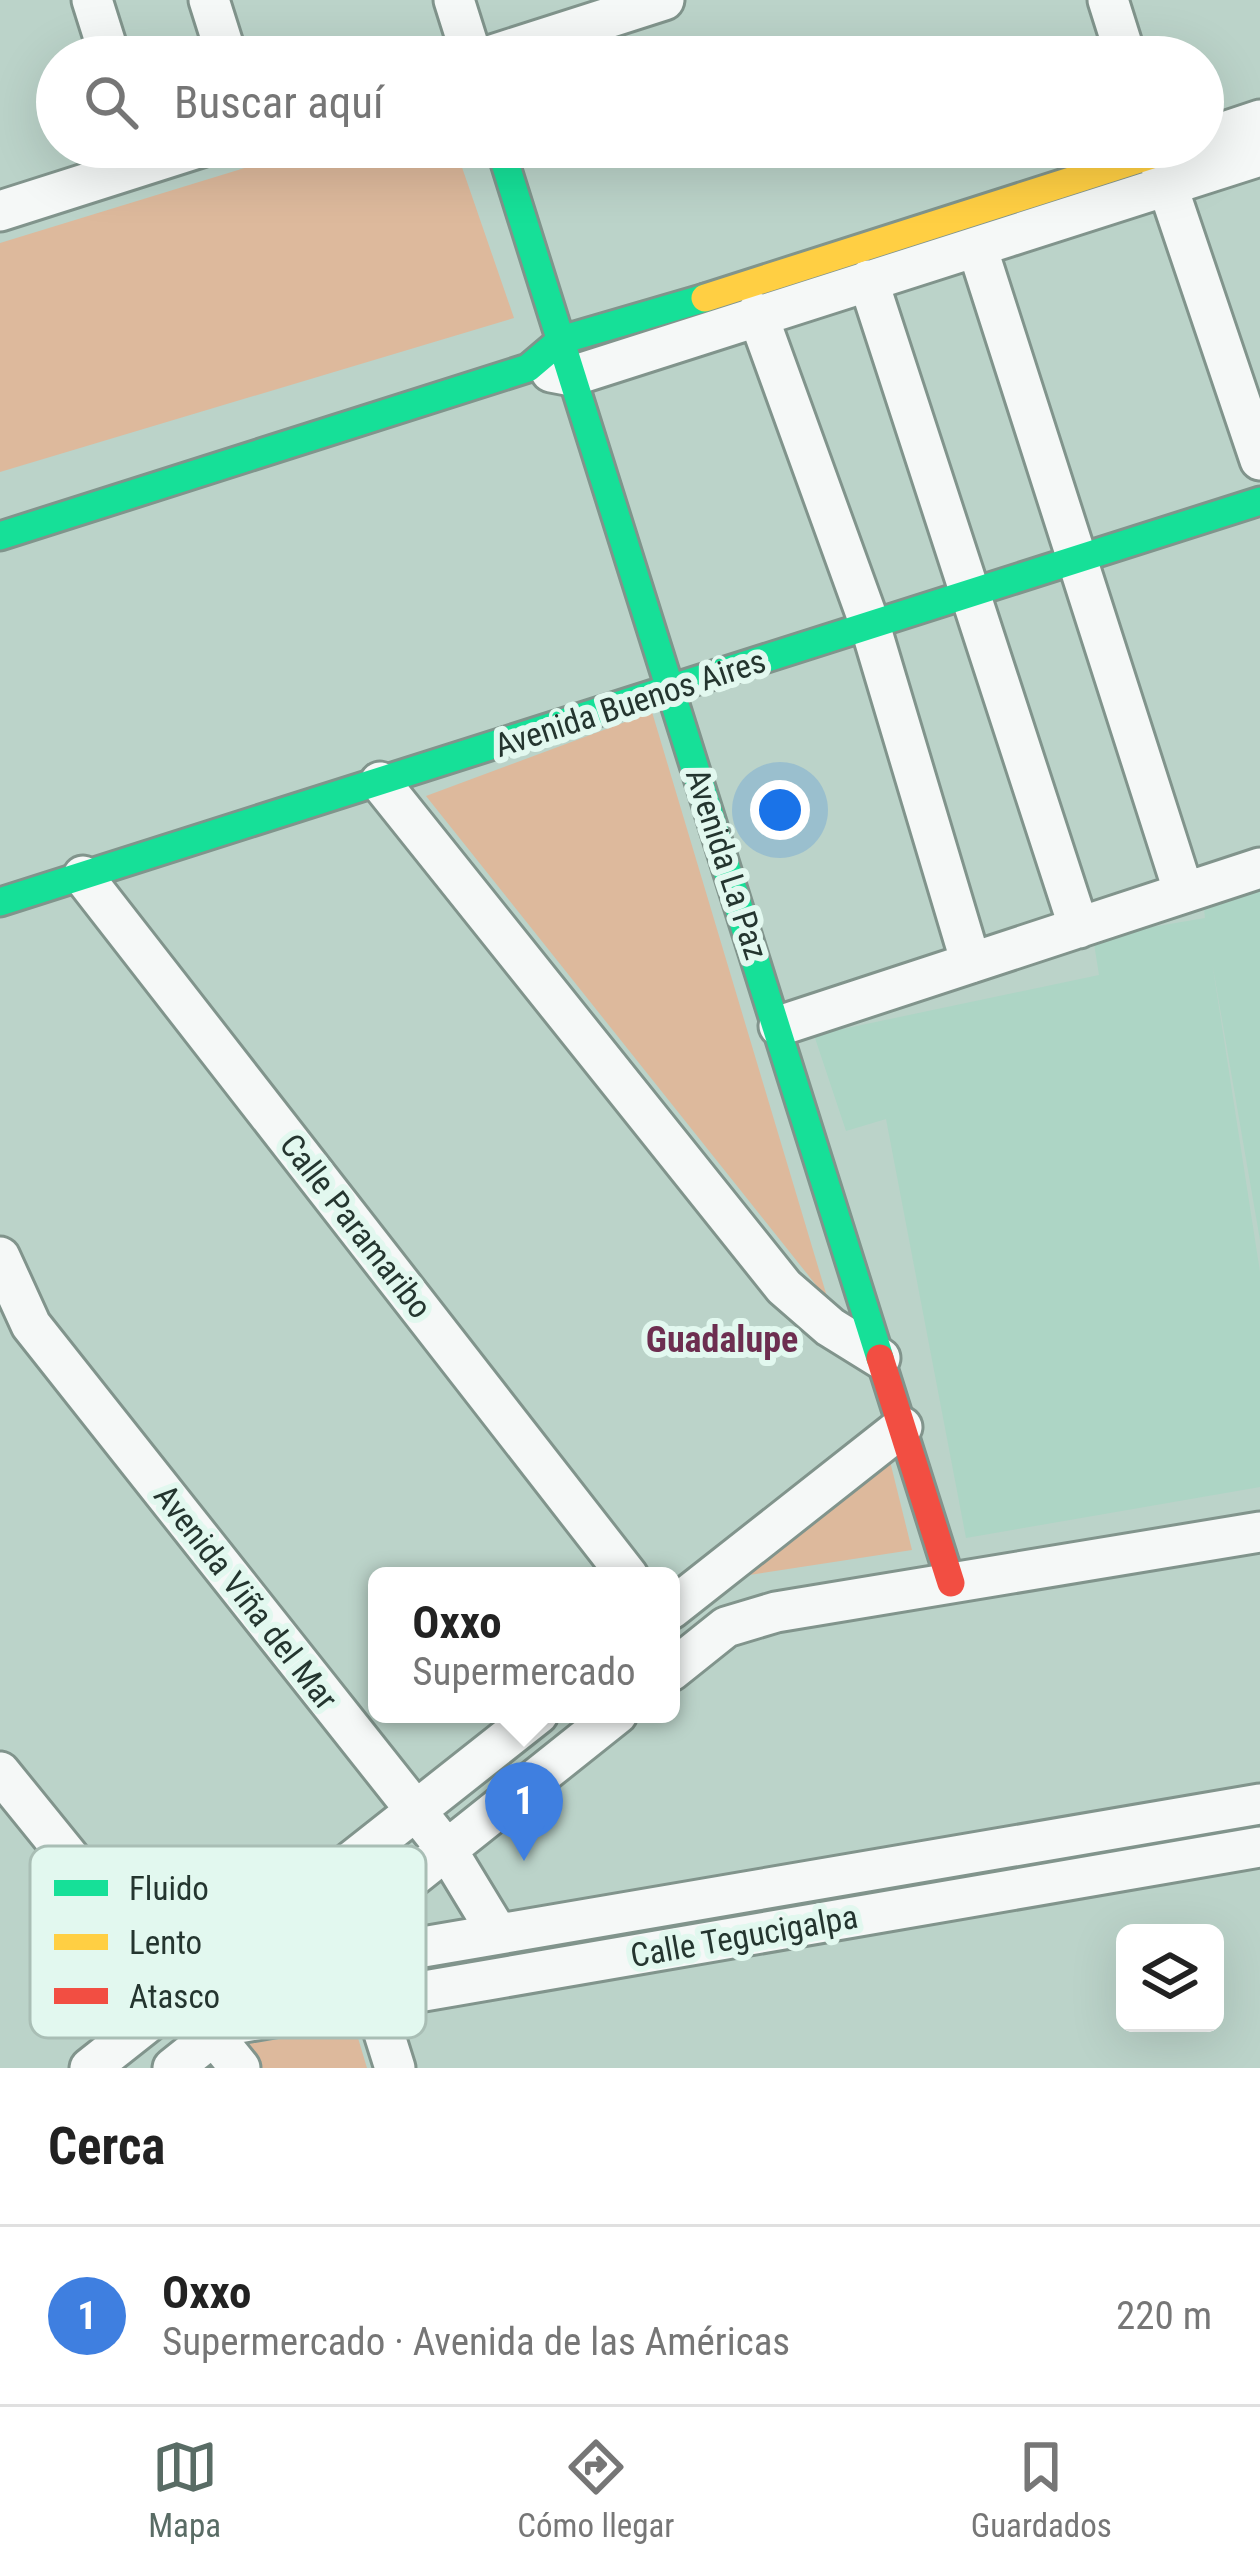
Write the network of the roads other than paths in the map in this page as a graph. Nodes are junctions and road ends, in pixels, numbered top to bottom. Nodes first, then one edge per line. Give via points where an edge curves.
1 (92, 0) edge
2 (208, 0) edge
3 (454, 0) edge
4 (664, 0) edge
5 (1108, 0) edge
6 (103, 36) edge
7 (220, 36) edge
8 (465, 36) edge
9 (552, 36) edge
10 (1119, 36) edge
11 (1260, 120) edge
12 (1224, 132) edge
13 (1260, 156) edge
14 (1224, 157) edge
15 (110, 168) edge
16 (507, 168) edge
17 (1131, 168) edge
18 (1143, 168) edge
19 (1167, 168) edge
20 (0, 211) edge
21 (977, 248) junction
22 (868, 280) junction
23 (757, 313) junction
24 (567, 358) junction
25 (528, 368) joint
26 (1260, 460) edge
27 (1260, 501) edge
28 (0, 536) edge
29 (1078, 559) junction
30 (970, 593) junction
31 (870, 625) junction
32 (671, 692) junction
33 (380, 782) junction
34 (1260, 868) edge
35 (83, 876) junction
36 (1184, 893) junction
37 (0, 902) edge
38 (1078, 928) junction
39 (971, 963) junction
40 (779, 1026) junction
41 (0, 1257) edge
42 (880, 1358) junction
43 (902, 1427) junction
44 (1260, 1532) edge
45 (621, 1567) edge
46 (951, 1582) junction
47 (680, 1602) edge
48 (680, 1651) edge
49 (527, 1723) edge
50 (606, 1723) edge
51 (0, 1772) edge
52 (1260, 1804) edge
53 (416, 1811) junction
54 (60, 1846) edge
55 (372, 1846) edge
56 (1260, 1847) edge
57 (447, 1850) junction
58 (426, 1867) edge
59 (498, 1934) junction
60 (426, 1946) edge
61 (426, 1991) edge
62 (128, 2038) edge
63 (211, 2038) edge
64 (225, 2038) edge
65 (385, 2038) edge
66 (90, 2068) edge
67 (173, 2068) edge
68 (240, 2068) edge
69 (395, 2068) edge

1 - 6 street
2 - 7 street
3 - 8 street
4 - 9 street
5 - 10 street
11 - 12 street
13 - 14 street
15 - 20 street
16 - 24 street, Avenida La Paz
17 - 24 street via 746,286
18 - 21 street
19 - 26 street
21 - 22 street
21 - 29 street
22 - 23 street
22 - 30 street
23 - 24 street
23 - 31 street
24 - 25 street
24 - 32 street, Avenida La Paz
25 - 28 street
27 - 29 street, Avenida Buenos Aires
29 - 30 street, Avenida Buenos Aires
29 - 36 street
30 - 31 street, Avenida Buenos Aires
30 - 38 street
31 - 32 street, Avenida Buenos Aires
31 - 39 street
32 - 33 street, Avenida Buenos Aires
32 - 40 street, Avenida La Paz
33 - 35 street, Avenida Buenos Aires
33 - 42 street via 784,1287
34 - 36 street
35 - 37 street, Avenida Buenos Aires
35 - 45 street, Calle Paramaribo
36 - 38 street
38 - 39 street
39 - 40 street
40 - 42 street, Avenida La Paz
41 - 53 street, Avenida Viña del Mar via 40,1337
42 - 43 street, Avenida La Paz
43 - 46 street, Avenida La Paz
43 - 47 street
44 - 46 street
46 - 48 street via 776,1612
49 - 53 street
50 - 57 street
51 - 54 street
52 - 59 street, Calle Tegucigalpa
53 - 55 street
53 - 57 street, Avenida Viña del Mar
56 - 61 street, Calle Tegucigalpa
57 - 58 street
57 - 59 street, Avenida Viña del Mar
59 - 60 street, Calle Tegucigalpa
62 - 66 street
63 - 67 street
64 - 68 street
65 - 69 street

